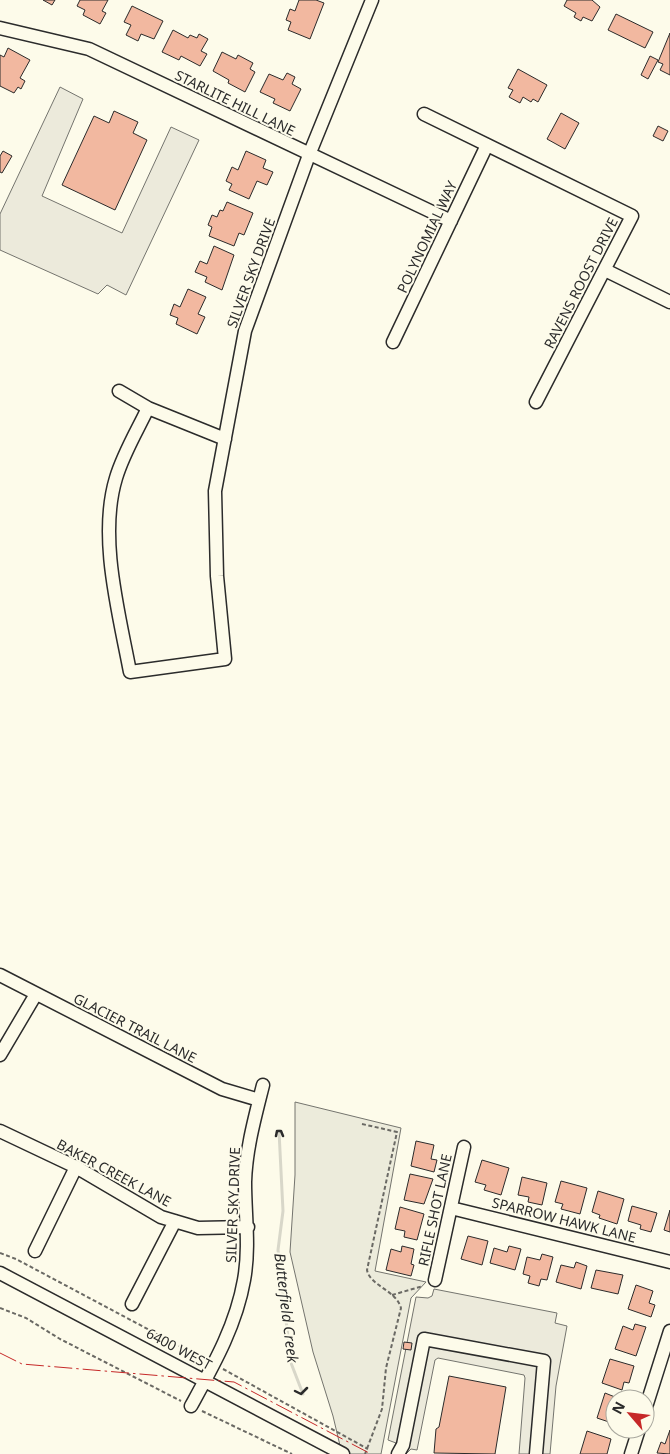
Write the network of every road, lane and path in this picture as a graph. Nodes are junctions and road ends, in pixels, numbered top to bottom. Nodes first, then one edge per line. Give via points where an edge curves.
1 (372, 0) edge
2 (0, 28) edge
3 (424, 114) dead end
4 (487, 145) junction
5 (309, 155) junction
6 (451, 221) junction
7 (605, 270) junction
8 (670, 302) edge
9 (394, 342) dead end
10 (119, 391) dead end
11 (536, 402) dead end
12 (148, 408) junction
13 (225, 439) junction
14 (0, 975) edge
15 (36, 994) junction
16 (0, 1054) edge
17 (263, 1085) dead end
18 (259, 1100) junction
19 (362, 1124) dead end
20 (1, 1133) edge
21 (464, 1148) dead end
22 (76, 1167) junction
23 (451, 1208) junction
24 (175, 1222) junction
25 (248, 1227) junction
26 (35, 1251) dead end
27 (0, 1253) edge
28 (670, 1262) edge
29 (0, 1273) edge
30 (435, 1280) dead end
31 (423, 1286) dead end
32 (392, 1295) junction
33 (132, 1304) dead end
34 (0, 1308) edge
35 (670, 1331) edge
36 (213, 1364) junction
37 (205, 1380) junction
38 (652, 1389) edge
39 (191, 1406) junction
40 (636, 1439) edge
41 (368, 1449) junction
42 (292, 1454) edge
43 (343, 1454) edge
44 (365, 1454) edge
45 (398, 1454) edge
46 (536, 1454) edge
47 (631, 1454) edge

1 - 5 street, SILVER SKY DRIVE
2 - 5 street, STARLITE HILL LANE via 89,50
3 - 4 street
4 - 6 street, POLYNOMIAL WAY
4 - 7 street, RAVENS ROOST DRIVE via 632,216
5 - 6 street, STARLITE HILL LANE
5 - 13 street, SILVER SKY DRIVE via 245,331
6 - 9 street, POLYNOMIAL WAY
7 - 8 street
7 - 11 street, RAVENS ROOST DRIVE
10 - 12 street
12 - 13 street
12 - 13 street, SILVER SKY DRIVE via 116,478 110,508 115,589 130,672 226,659 217,576 215,491
14 - 15 street, GLACIER TRAIL LANE
15 - 16 street
15 - 18 street, GLACIER TRAIL LANE via 227,1092
17 - 18 street, SILVER SKY DRIVE
18 - 25 street, SILVER SKY DRIVE via 246,1166
19 - 32 path via 396,1132 366,1270
20 - 22 street, BAKER CREEK LANE
21 - 23 street, RIFLE SHOT LANE
22 - 24 street, BAKER CREEK LANE
22 - 26 street
23 - 28 street, SPARROW HAWK LANE
23 - 30 street, RIFLE SHOT LANE
24 - 25 street, BAKER CREEK LANE via 198,1228
24 - 33 street
25 - 36 street, SILVER SKY DRIVE via 247,1263 240,1301
27 - 36 path
29 - 37 street, 6400 WEST
31 - 32 path
32 - 41 path via 400,1303 401,1315 386,1368 382,1409
34 - 39 path via 26,1318
35 - 38 street
36 - 37 street, SILVER SKY DRIVE
36 - 41 path
37 - 39 street, SILVER SKY DRIVE
37 - 43 street, 6400 WEST
39 - 42 path
40 - 47 street
41 - 44 path
45 - 46 street via 403,1445 424,1339 544,1361

